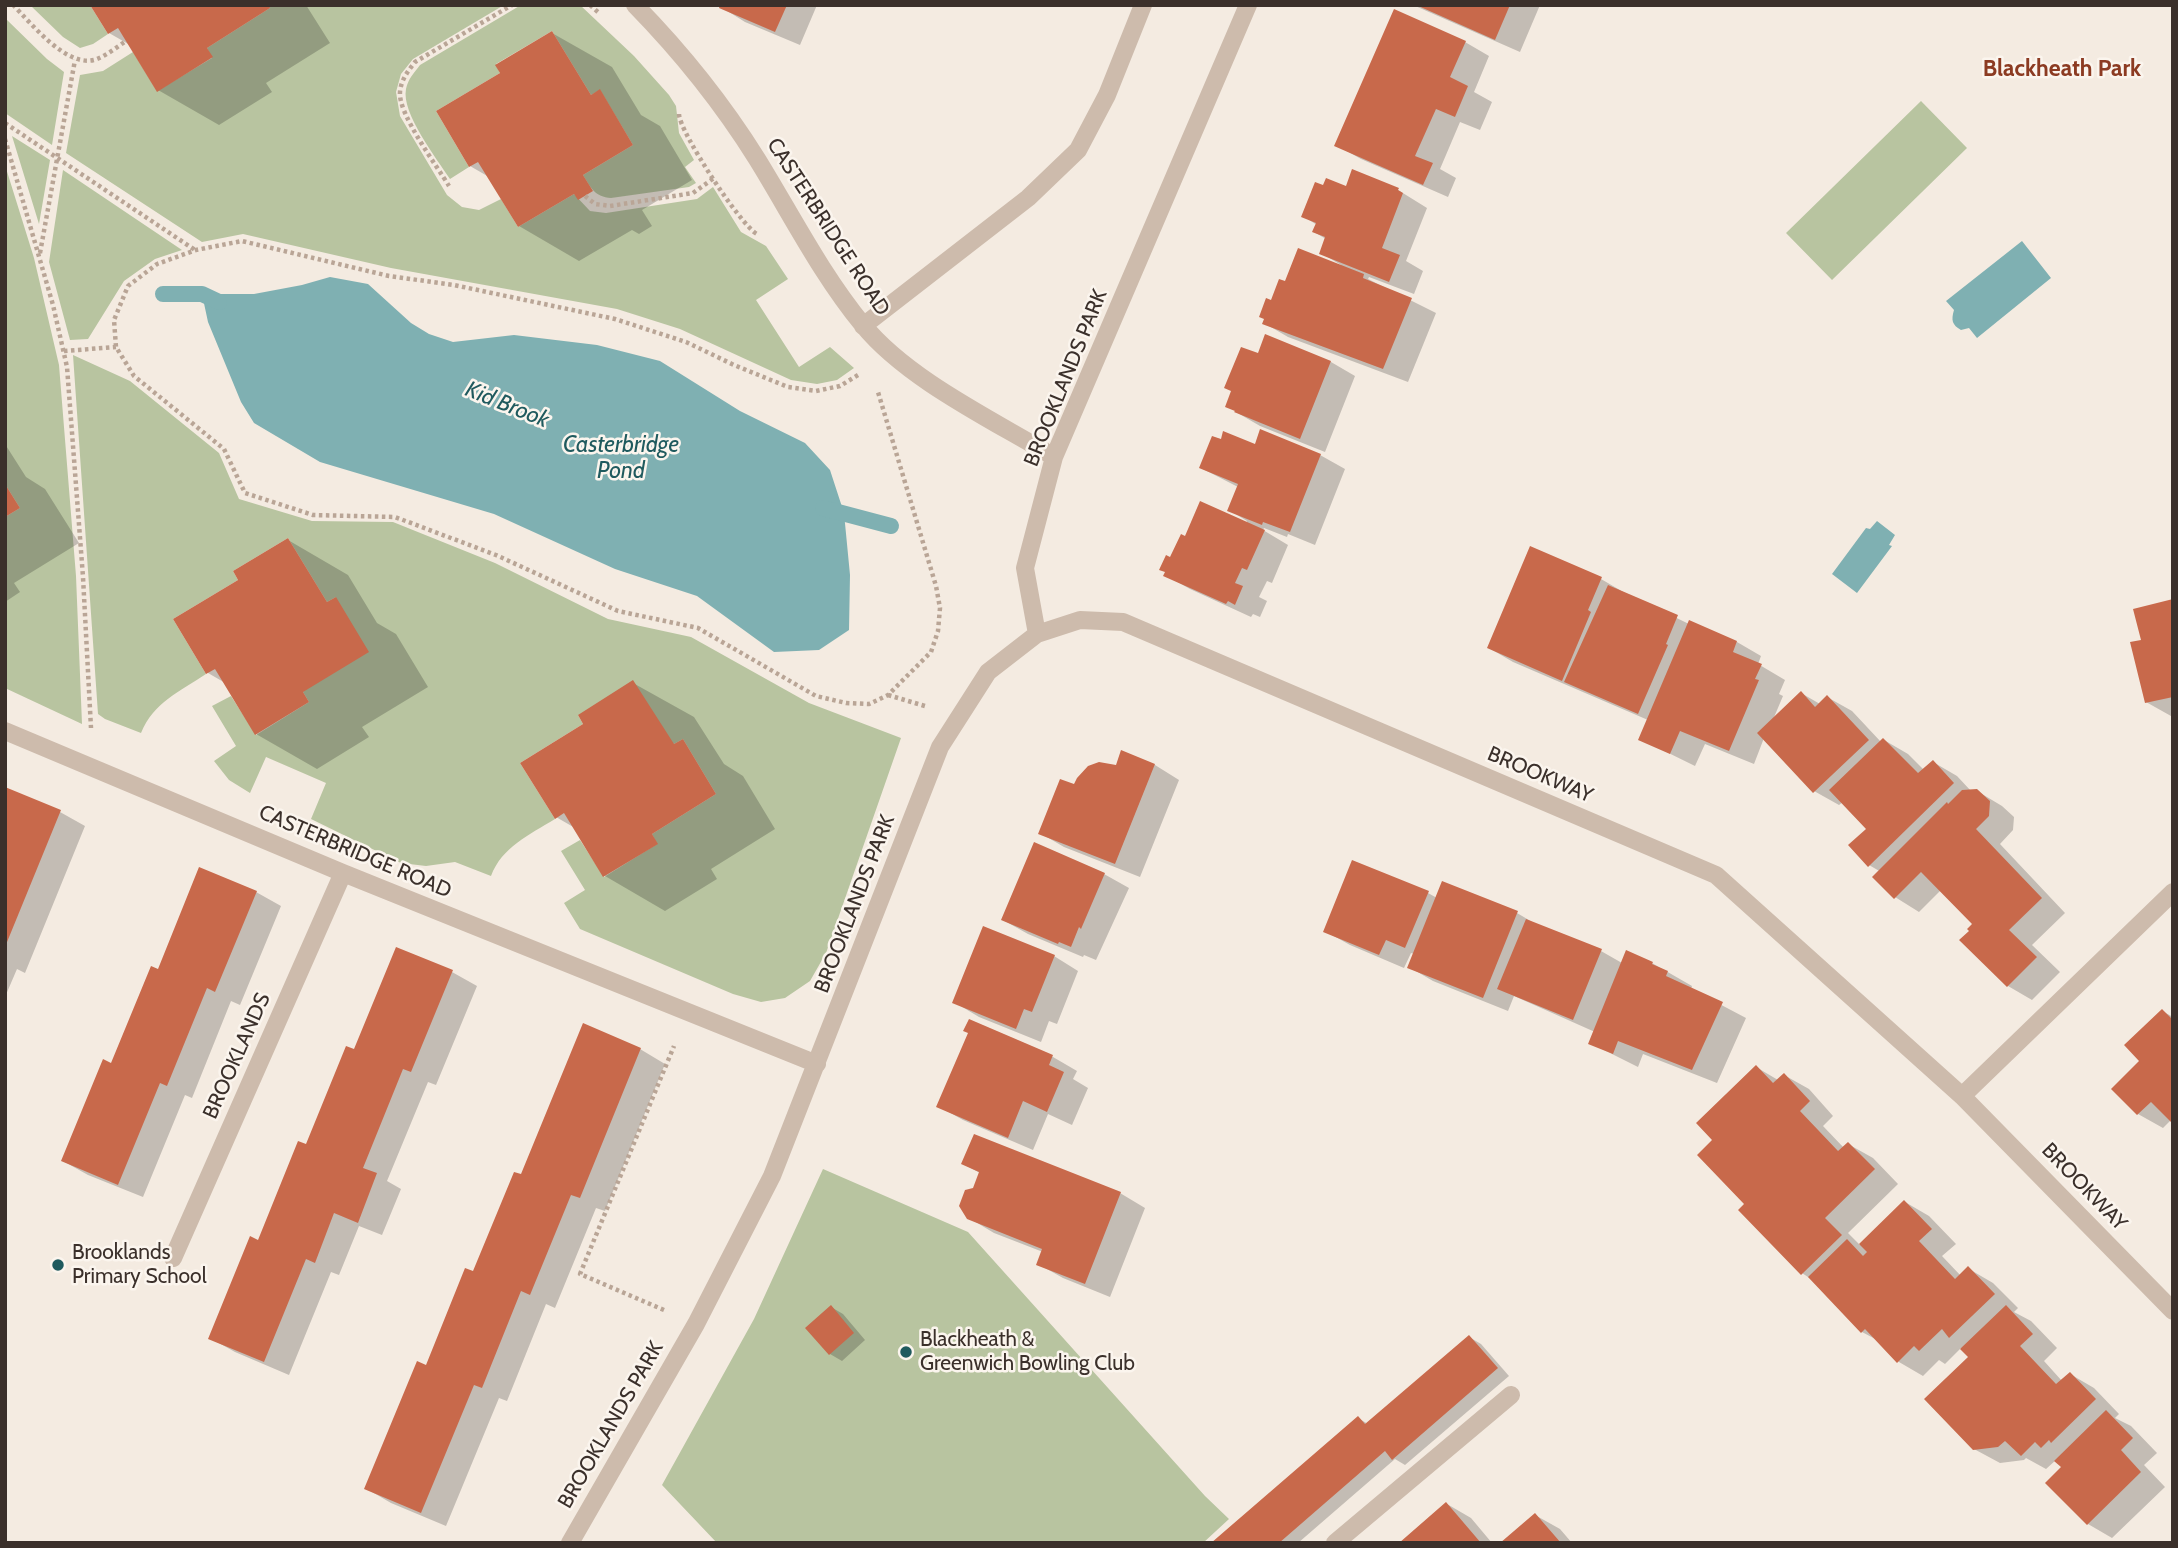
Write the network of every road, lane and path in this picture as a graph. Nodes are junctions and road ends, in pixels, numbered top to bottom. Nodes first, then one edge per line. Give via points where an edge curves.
1 (13, 5) edge
2 (512, 5) edge
3 (635, 5) edge
4 (1143, 5) edge
5 (1248, 5) edge
6 (125, 41) dead end
7 (75, 60) junction
8 (5, 123) edge
9 (5, 139) edge
10 (57, 157) junction
11 (714, 178) dead end
12 (449, 187) dead end
13 (585, 196) dead end
14 (196, 250) junction
15 (39, 254) junction
16 (863, 326) junction
17 (116, 347) junction
18 (64, 351) junction
19 (866, 371) dead end
20 (873, 382) dead end
21 (1054, 457) junction
22 (1037, 634) junction
23 (5, 731) edge
24 (93, 767) junction
25 (343, 873) junction
26 (2173, 892) edge
27 (688, 1013) junction
28 (817, 1064) junction
29 (1962, 1096) junction
30 (173, 1258) dead end
31 (2173, 1311) edge
32 (696, 1324) junction
33 (1511, 1395) dead end
34 (570, 1543) edge
35 (1335, 1543) edge

1 - 7 path
2 - 12 path via 415,62 405,75 402,109
3 - 16 street, CASTERBRIDGE ROAD via 710,89
4 - 16 street via 1107,95 1078,150 1028,198
5 - 21 street, BROOKLANDS PARK
6 - 7 path via 96,60
7 - 10 path
8 - 10 path
9 - 15 path
10 - 14 path
10 - 15 path
11 - 13 path via 693,193 610,206 595,204
14 - 17 path via 157,264 128,286 114,320
14 - 19 path via 242,241 389,276 615,319 686,342 788,387 816,391 840,386
15 - 18 path
16 - 21 street, CASTERBRIDGE ROAD via 907,368
17 - 18 path
17 - 20 path via 134,376 224,449 245,493 313,515 395,517 496,555 618,611 698,628 816,696 869,704 888,695 931,652 940,608
18 - 24 path via 74,444
21 - 22 street, BROOKLANDS PARK via 1025,568
22 - 28 street, BROOKLANDS PARK via 988,672 940,747
22 - 29 street, BROOKWAY via 1080,620 1123,622 1716,875
23 - 24 street, CASTERBRIDGE ROAD
24 - 25 street, CASTERBRIDGE ROAD
25 - 27 street, CASTERBRIDGE ROAD
25 - 30 street, BROOKLANDS
26 - 29 street
27 - 28 street
27 - 32 path via 580,1274
28 - 32 street, BROOKLANDS PARK via 772,1176
29 - 31 street, BROOKWAY
32 - 34 street, BROOKLANDS PARK
33 - 35 street

